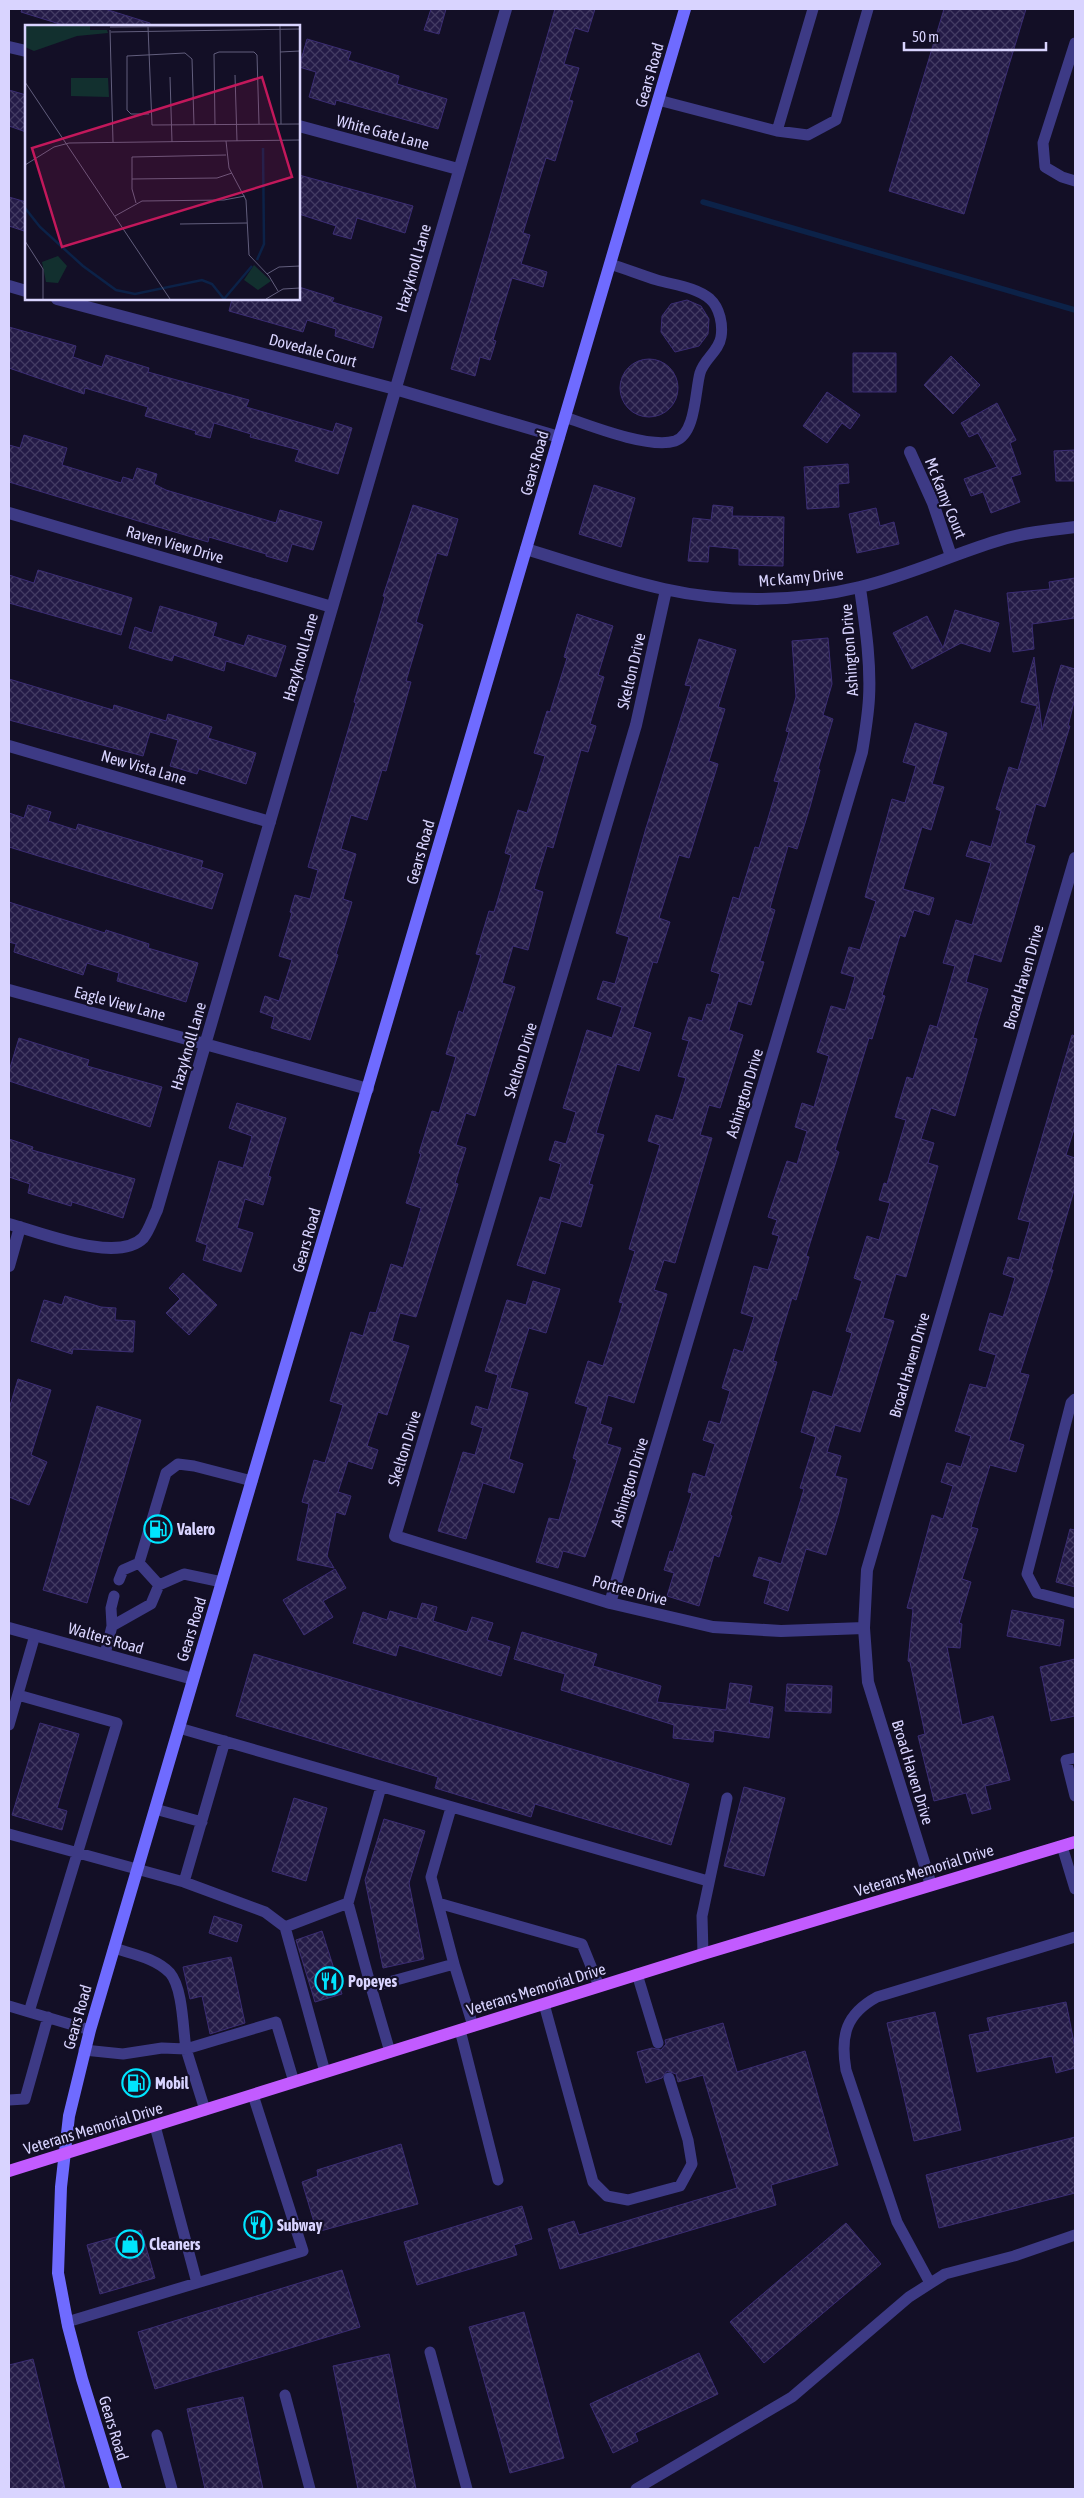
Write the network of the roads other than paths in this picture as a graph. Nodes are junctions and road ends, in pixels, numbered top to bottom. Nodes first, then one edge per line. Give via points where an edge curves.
1 (506, 9) edge
2 (685, 9) edge
3 (813, 9) edge
4 (868, 9) edge
5 (1075, 43) edge
6 (9, 46) edge
7 (25, 51) edge
8 (658, 100) junction
9 (300, 126) edge
10 (777, 131) junction
11 (458, 169) junction
12 (1075, 180) edge
13 (610, 264) junction
14 (9, 286) edge
15 (25, 290) edge
16 (61, 300) edge
17 (395, 389) junction
18 (565, 417) junction
19 (559, 436) junction
20 (910, 452) dead end
21 (9, 513) edge
22 (1075, 527) edge
23 (526, 549) junction
24 (952, 556) junction
25 (860, 588) junction
26 (666, 590) junction
27 (332, 607) junction
28 (9, 746) edge
29 (270, 822) junction
30 (1075, 858) edge
31 (9, 990) edge
32 (205, 1044) junction
33 (368, 1089) junction
34 (14, 1225) edge
35 (9, 1266) edge
36 (1075, 1400) edge
37 (252, 1481) junction
38 (395, 1536) joint
39 (139, 1563) junction
40 (119, 1580) dead end
41 (222, 1582) junction
42 (159, 1584) junction
43 (114, 1596) dead end
44 (610, 1602) junction
45 (1075, 1603) edge
46 (112, 1626) junction
47 (9, 1628) edge
48 (864, 1628) junction
49 (35, 1634) junction
50 (106, 1654) junction
51 (193, 1680) junction
52 (18, 1695) junction
53 (9, 1725) edge
54 (179, 1728) junction
55 (226, 1741) junction
56 (1075, 1758) edge
57 (381, 1787) junction
58 (1075, 1796) edge
59 (727, 1798) dead end
60 (451, 1808) junction
61 (155, 1809) junction
62 (202, 1822) junction
63 (9, 1834) edge
64 (1075, 1842) edge
65 (1062, 1846) junction
66 (78, 1853) junction
67 (136, 1870) junction
68 (708, 1881) junction
69 (184, 1882) junction
70 (931, 1885) junction
71 (1075, 1889) edge
72 (348, 1903) junction
73 (438, 1903) junction
74 (285, 1927) junction
75 (1075, 1938) edge
76 (114, 1948) junction
77 (703, 1954) junction
78 (454, 1964) junction
79 (637, 1974) junction
80 (599, 1986) junction
81 (371, 1987) junction
82 (544, 2004) junction
83 (9, 2006) edge
84 (29, 2012) junction
85 (48, 2018) junction
86 (473, 2026) junction
87 (90, 2030) junction
88 (460, 2030) junction
89 (658, 2043) dead end
90 (186, 2049) junction
91 (84, 2050) junction
92 (390, 2052) junction
93 (325, 2072) junction
94 (670, 2078) dead end
95 (294, 2082) junction
96 (253, 2095) junction
97 (9, 2100) edge
98 (205, 2110) junction
99 (155, 2126) junction
100 (64, 2154) junction
101 (9, 2171) edge
102 (498, 2180) dead end
103 (1075, 2235) edge
104 (198, 2283) junction
105 (930, 2283) junction
106 (68, 2322) junction
107 (430, 2352) dead end
108 (285, 2395) dead end
109 (157, 2435) dead end
110 (116, 2489) edge
111 (172, 2489) edge
112 (310, 2489) edge
113 (467, 2489) edge
114 (636, 2489) edge

1 - 11 street, Hazyknoll Lane
2 - 8 main road, Gears Road
3 - 10 lane
4 - 10 lane via 836,120 808,134
5 - 12 lane via 1043,143 1045,167
6 - 7 street
8 - 10 lane
8 - 13 main road, Gears Road
9 - 11 street, White Gate Lane
11 - 17 street, Hazyknoll Lane
13 - 18 main road, Gears Road
13 - 18 lane via 688,288 709,298 722,321 719,345 700,372 692,419 685,434 677,440 653,442
14 - 15 street
16 - 17 street, Dovedale Court
17 - 19 street, Dovedale Court
17 - 27 street, Hazyknoll Lane
18 - 19 main road, Gears Road
19 - 23 main road, Gears Road
20 - 24 street, Mc Kamy Court
21 - 27 street, Raven View Drive
22 - 24 street, Mc Kamy Drive via 998,540
23 - 26 street, Mc Kamy Drive
23 - 33 main road, Gears Road
24 - 25 street, Mc Kamy Drive
25 - 26 street, Mc Kamy Drive via 802,597 749,598 699,596
25 - 44 street, Ashington Drive via 870,678 862,752
26 - 38 street, Skelton Drive via 636,725
27 - 29 street, Hazyknoll Lane
28 - 29 street, New Vista Lane
29 - 32 street, Hazyknoll Lane
30 - 48 street, Broad Haven Drive via 876,1535 863,1599
31 - 32 street, Eagle View Lane
32 - 33 street, Eagle View Lane
32 - 34 street, Hazyknoll Lane via 157,1210 144,1237 132,1246 94,1247
33 - 37 main road, Gears Road
34 - 35 street
36 - 45 lane via 1070,1403 1027,1574 1037,1593
37 - 39 lane via 178,1464 166,1473
37 - 41 main road, Gears Road
38 - 44 street, Portree Drive
39 - 40 lane via 123,1570
39 - 42 lane
41 - 42 lane via 184,1574
41 - 51 main road, Gears Road
42 - 46 lane via 151,1604
43 - 46 lane
44 - 48 street, Portree Drive via 736,1629
46 - 50 lane
47 - 49 street, Walters Road
48 - 70 street, Broad Haven Drive via 868,1682
49 - 50 street, Walters Road
49 - 52 lane
50 - 51 street, Walters Road
51 - 54 main road, Gears Road
52 - 53 lane
52 - 66 lane via 117,1723
54 - 55 lane
54 - 61 main road, Gears Road
55 - 57 lane
55 - 62 lane
56 - 58 lane via 1066,1760
57 - 60 lane
57 - 72 lane
59 - 68 lane
60 - 68 lane
60 - 73 lane via 431,1876
61 - 62 lane
61 - 67 main road, Gears Road
62 - 69 lane
63 - 66 lane
64 - 65 main road, Veterans Memorial Drive
65 - 70 main road, Veterans Memorial Drive
65 - 71 lane
66 - 67 lane
66 - 84 lane
67 - 69 lane
67 - 76 main road, Gears Road
68 - 77 lane via 702,1916
69 - 74 lane via 264,1912
70 - 77 main road, Veterans Memorial Drive
72 - 74 lane
72 - 81 lane
73 - 78 lane
73 - 80 lane via 582,1944
74 - 93 lane
75 - 105 lane via 878,1997 861,2005 845,2032 843,2052 846,2070 896,2222
76 - 87 main road, Gears Road
76 - 90 lane via 148,1958 170,1974 178,1989
77 - 79 main road, Veterans Memorial Drive
78 - 81 lane
78 - 86 lane
79 - 80 main road, Veterans Memorial Drive
79 - 89 lane
80 - 82 main road, Veterans Memorial Drive
81 - 92 lane
82 - 86 main road, Veterans Memorial Drive
82 - 94 lane via 593,2182 607,2196 628,2200 680,2186 692,2164
83 - 84 lane
84 - 85 lane
85 - 87 lane
85 - 97 lane via 25,2099
86 - 88 main road, Veterans Memorial Drive
87 - 91 main road, Gears Road
88 - 92 main road, Veterans Memorial Drive
88 - 102 lane
90 - 91 lane via 162,2048 124,2054
90 - 95 lane via 276,2022
90 - 98 lane
91 - 100 main road, Gears Road via 68,2116
92 - 93 main road, Veterans Memorial Drive
93 - 95 main road, Veterans Memorial Drive
95 - 96 main road, Veterans Memorial Drive
96 - 98 main road, Veterans Memorial Drive
96 - 104 lane via 303,2251
98 - 99 main road, Veterans Memorial Drive
99 - 100 main road, Veterans Memorial Drive
99 - 104 lane
100 - 101 main road, Veterans Memorial Drive
100 - 106 main road, Gears Road via 58,2273
103 - 105 lane via 1014,2256 945,2274
104 - 106 lane
105 - 114 lane via 909,2297 792,2397
106 - 110 main road, Gears Road
107 - 113 lane
108 - 112 lane
109 - 111 lane

